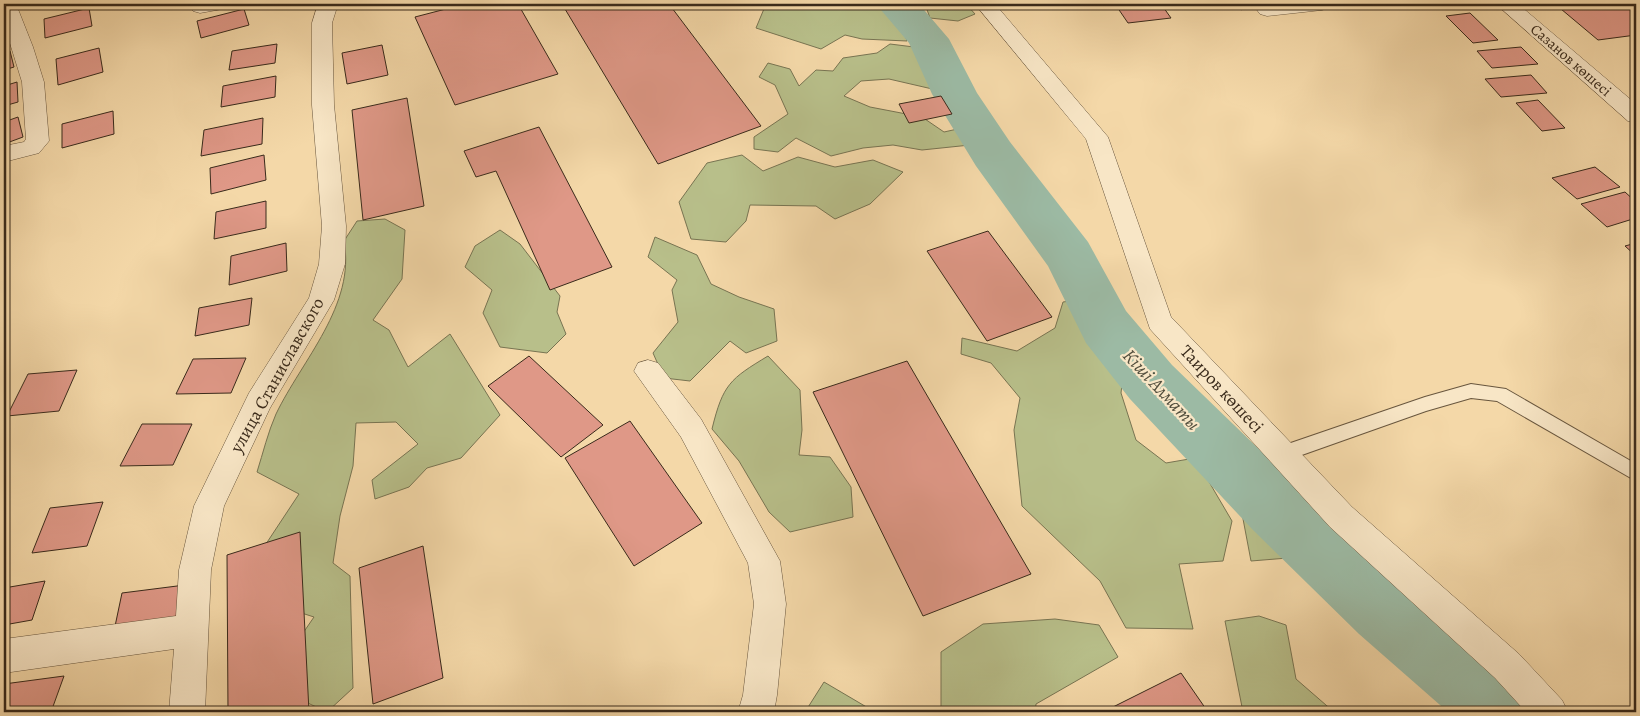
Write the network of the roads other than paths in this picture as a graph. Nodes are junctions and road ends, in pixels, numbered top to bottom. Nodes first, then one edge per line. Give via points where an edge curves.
1 (6, 4) edge
2 (221, 4) edge
3 (328, 4) edge
4 (986, 4) edge
5 (1322, 4) edge
6 (1506, 4) edge
7 (200, 7) dead end
8 (1268, 10) dead end
9 (1636, 116) edge
10 (4, 154) edge
11 (648, 371) dead end
12 (1282, 454) junction
13 (1636, 473) edge
14 (191, 630) junction
15 (4, 656) edge
16 (187, 712) edge
17 (756, 712) edge
18 (1550, 712) edge

1 - 10 street via 23,47 32,82 38,140 32,148
2 - 7 street
3 - 14 street, улица Станиславского via 322,23 322,105 334,226 332,264 321,300 259,401 208,506 195,570
4 - 12 street, Таиров көшесі via 1097,137 1159,322
5 - 8 street
6 - 9 street, Сазанов көшесі
11 - 17 street via 690,428 764,561 770,604
12 - 13 lane via 1471,391 1500,394
12 - 18 street, Таиров көшесі via 1341,517 1507,666
14 - 15 street
14 - 16 street, улица Станиславского

